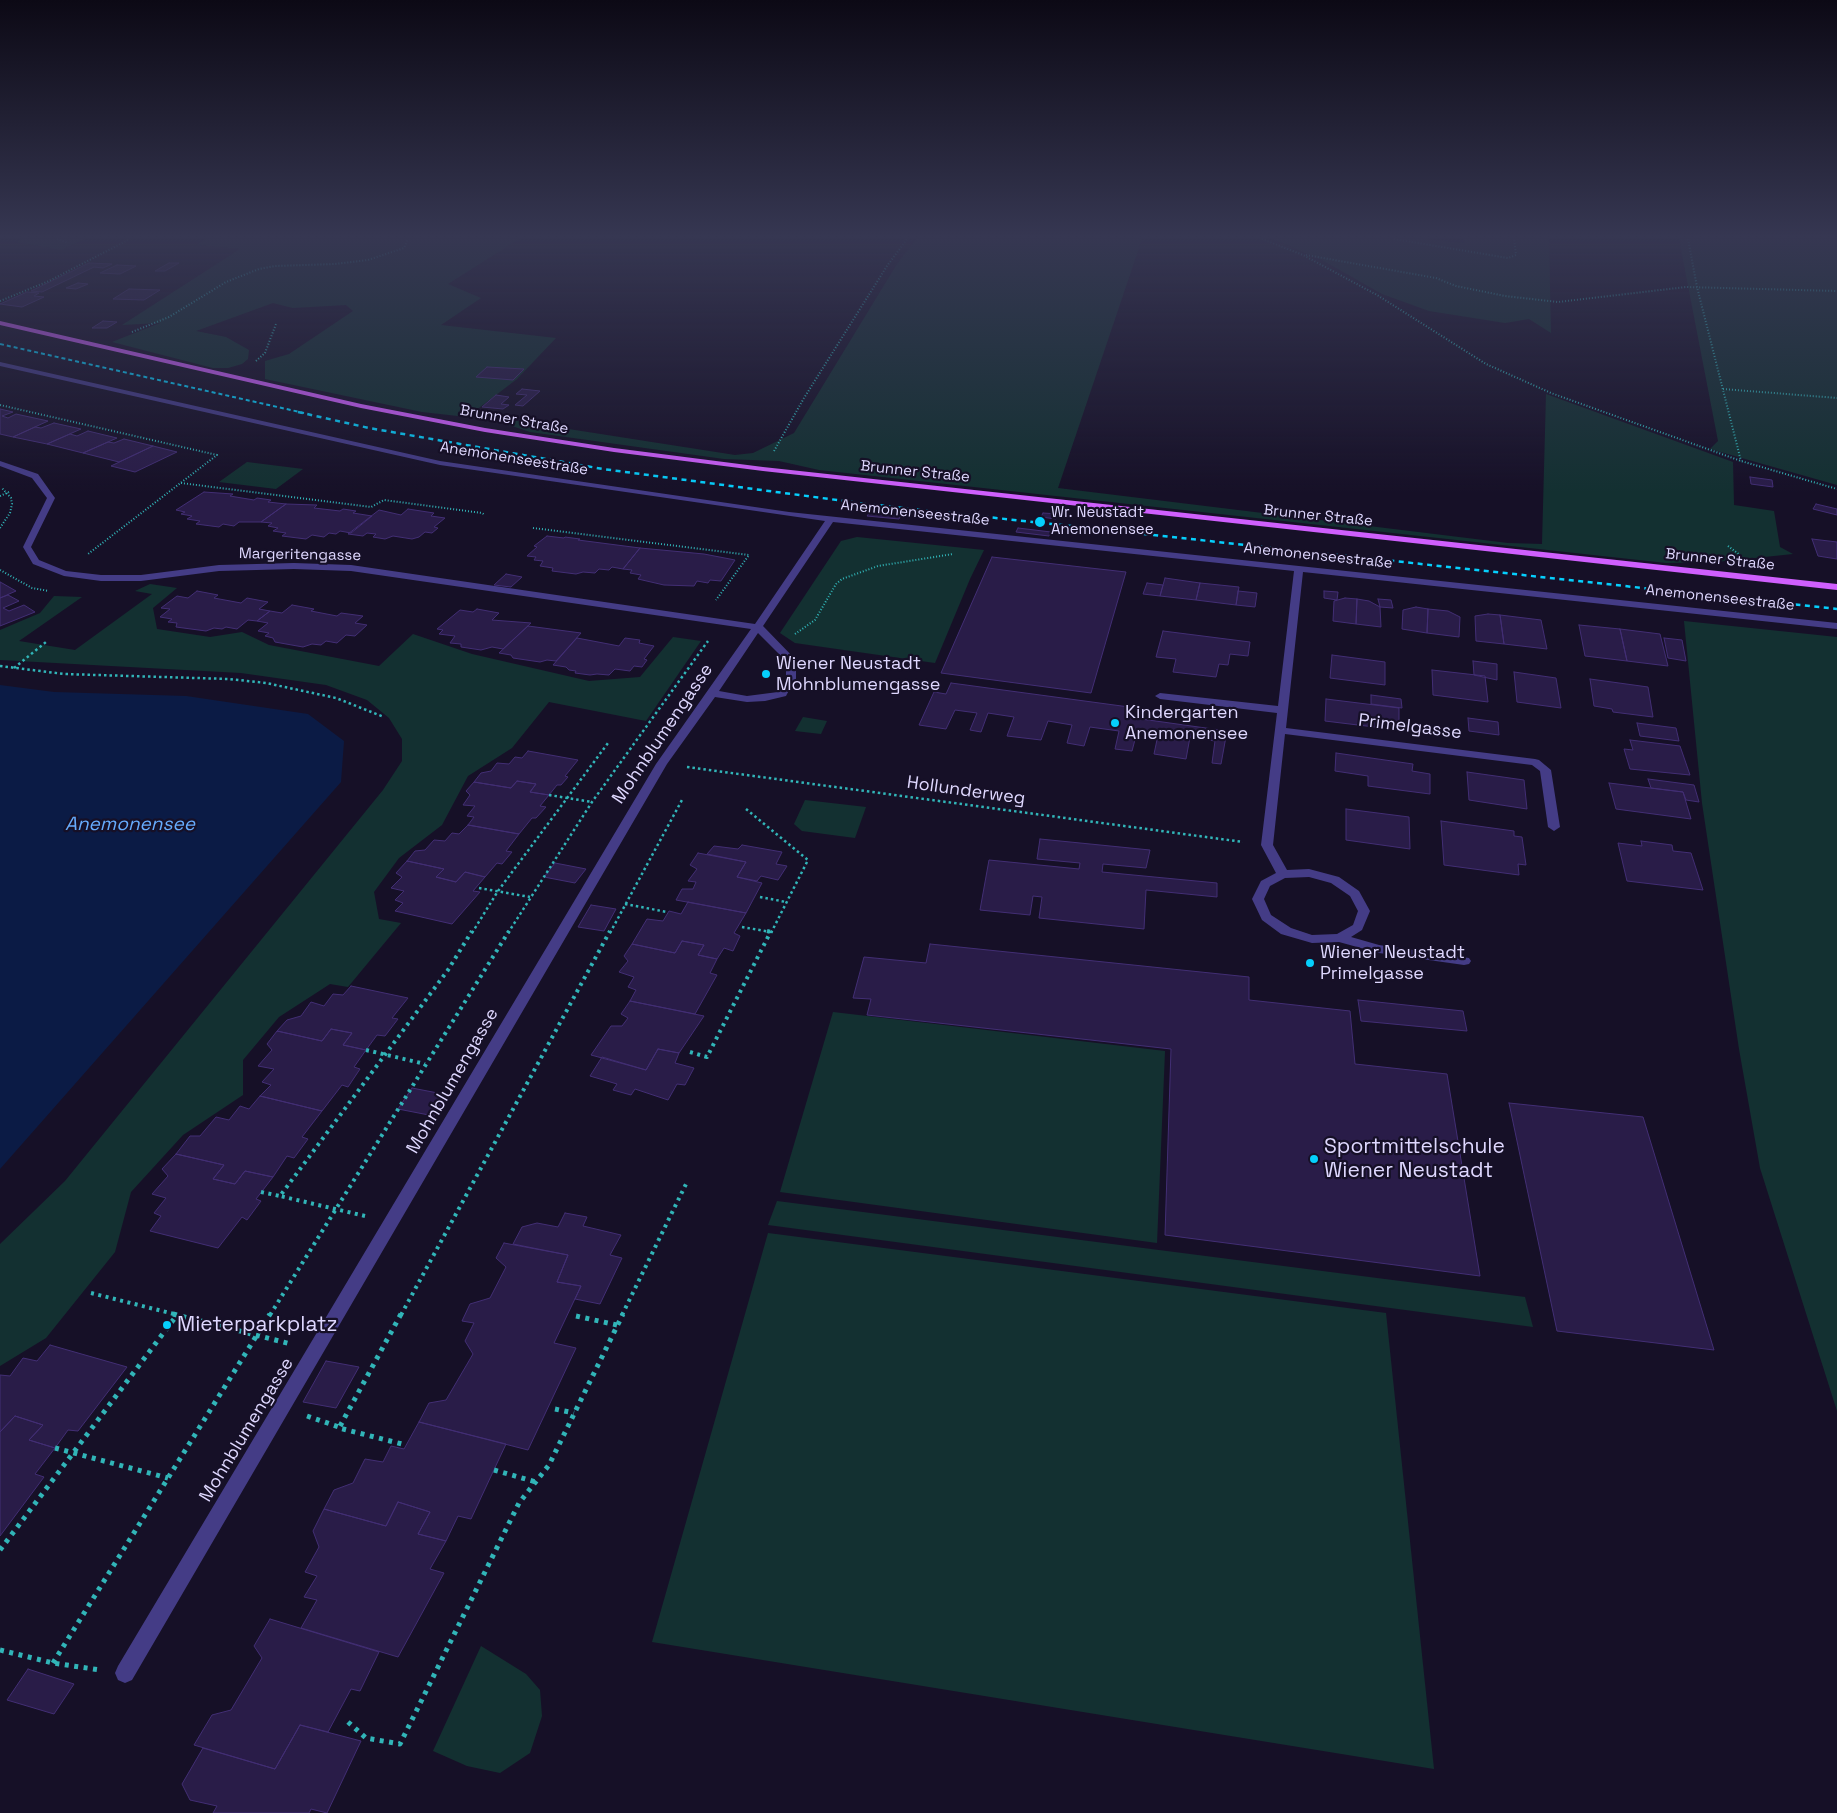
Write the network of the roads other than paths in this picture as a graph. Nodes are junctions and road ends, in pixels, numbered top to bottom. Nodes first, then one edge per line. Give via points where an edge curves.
1 (3, 324) edge
2 (0, 364) edge
3 (0, 463) edge
4 (830, 520) junction
5 (1299, 569) junction
6 (1837, 587) edge
7 (1837, 626) edge
8 (758, 627) junction
9 (711, 693) junction
10 (1160, 696) dead end
11 (1282, 710) junction
12 (1280, 730) junction
13 (1554, 827) dead end
14 (1284, 874) junction
15 (1339, 938) junction
16 (1464, 961) dead end
17 (125, 1673) road end

1 - 6 main road, Brunner Straße via 362,406 614,450
2 - 4 street, Anemonenseestraße via 440,463
3 - 8 street, Margeritengasse via 34,476 51,498 27,547 36,562 64,573 100,578 141,578 219,568 351,568
4 - 5 street, Anemonenseestraße
4 - 8 street, Mohnblumengasse
5 - 7 street, Anemonenseestraße
5 - 11 street
8 - 9 street, Mohnblumengasse
8 - 9 street via 791,660 791,679 782,694 747,699
9 - 17 street, Mohnblumengasse via 662,764
10 - 11 street
11 - 12 street
12 - 13 street, Primelgasse via 1535,762 1545,770
12 - 14 street via 1267,845
14 - 15 street via 1309,873 1335,880 1355,894 1364,911 1358,927
14 - 15 street via 1265,884 1258,899 1266,917 1286,931 1312,939
15 - 16 street via 1379,949

